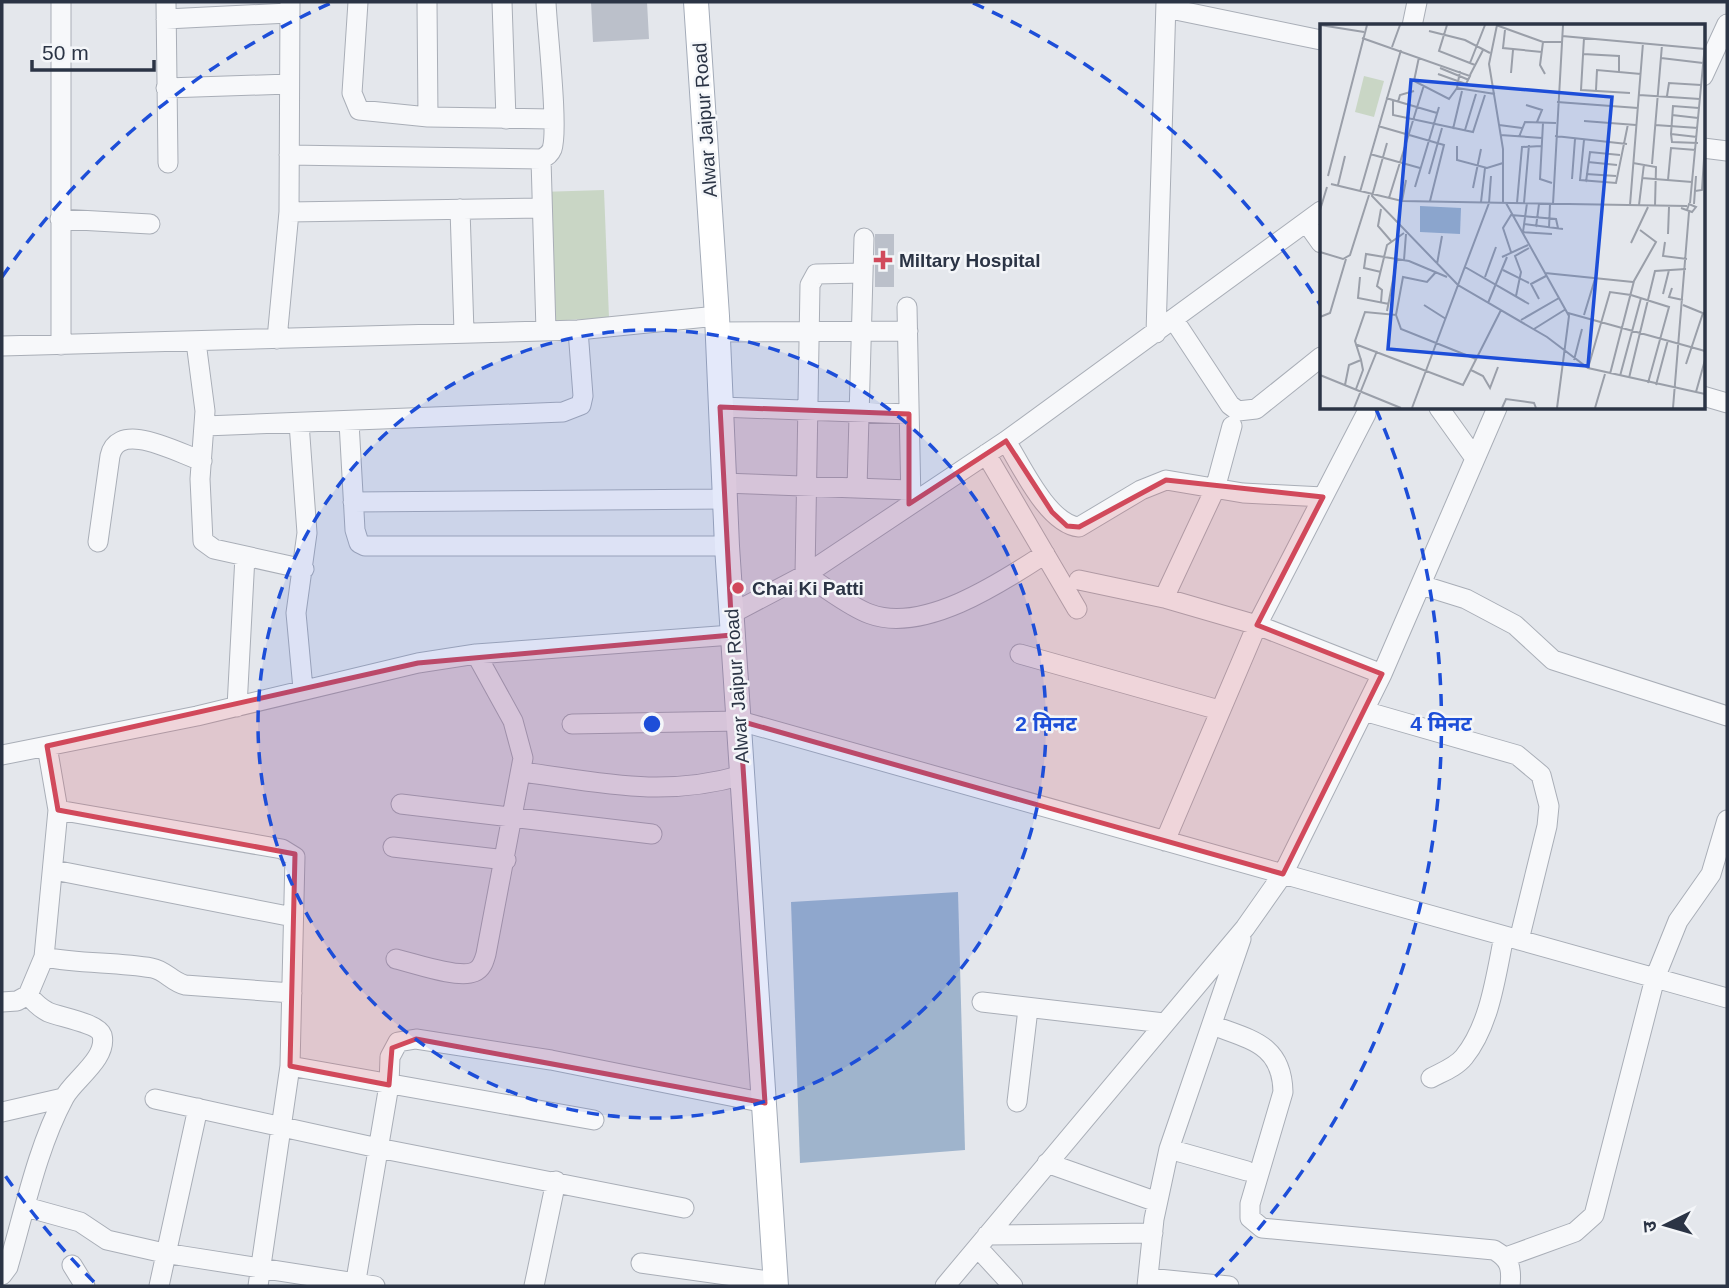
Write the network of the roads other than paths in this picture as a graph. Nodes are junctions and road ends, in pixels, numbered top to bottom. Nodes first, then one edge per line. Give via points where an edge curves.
1 (61, 2) edge
2 (358, 2) edge
3 (427, 2) edge
4 (502, 2) edge
5 (545, 2) edge
6 (696, 2) edge
7 (1417, 2) edge
8 (1166, 5) edge
9 (289, 8) edge
10 (166, 10) edge
11 (1412, 24) edge
12 (1727, 24) edge
13 (1320, 40) edge
14 (1704, 74) edge
15 (289, 84) junction
16 (166, 88) junction
17 (428, 117) junction
18 (506, 119) junction
19 (552, 119) junction
20 (1704, 148) edge
21 (1727, 151) edge
22 (289, 155) junction
23 (541, 159) junction
24 (168, 163) dead end
25 (542, 208) junction
26 (460, 209) junction
27 (289, 212) junction
28 (1314, 217) edge
29 (60, 219) junction
30 (150, 224) dead end
31 (864, 238) dead end
32 (1320, 239) edge
33 (863, 273) junction
34 (907, 307) dead end
35 (1174, 320) junction
36 (717, 324) junction
37 (808, 329) junction
38 (578, 330) junction
39 (861, 330) junction
40 (546, 331) junction
41 (908, 331) junction
42 (464, 332) junction
43 (1156, 333) junction
44 (277, 339) junction
45 (196, 342) junction
46 (61, 345) junction
47 (2, 346) edge
48 (1320, 358) edge
49 (1704, 396) edge
50 (1727, 403) edge
51 (720, 407) junction
52 (1440, 410) edge
53 (1496, 410) edge
54 (806, 411) junction
55 (859, 413) junction
56 (909, 414) junction
57 (1366, 414) dead end
58 (349, 422) junction
59 (299, 423) junction
60 (205, 426) junction
61 (1232, 426) dead end
62 (1006, 441) junction
63 (986, 454) junction
64 (1474, 457) junction
65 (202, 461) junction
66 (806, 486) junction
67 (857, 488) junction
68 (1215, 489) junction
69 (724, 491) junction
70 (910, 496) junction
71 (1323, 497) junction
72 (353, 502) junction
73 (98, 542) dead end
74 (726, 546) junction
75 (1045, 554) junction
76 (245, 556) junction
77 (304, 569) junction
78 (805, 575) junction
79 (1079, 580) dead end
80 (1421, 585) junction
81 (1164, 598) junction
82 (1077, 608) dead end
83 (732, 624) junction
84 (1258, 625) junction
85 (476, 654) junction
86 (1020, 654) dead end
87 (1382, 674) junction
88 (303, 689) junction
89 (237, 707) junction
90 (1219, 710) junction
91 (1364, 711) junction
92 (1727, 716) edge
93 (740, 721) junction
94 (572, 724) dead end
95 (47, 746) junction
96 (2, 755) edge
97 (523, 772) junction
98 (743, 775) junction
99 (401, 804) dead end
100 (58, 810) junction
101 (514, 816) junction
102 (1727, 820) edge
103 (652, 834) dead end
104 (1165, 842) junction
105 (393, 846) dead end
106 (506, 860) junction
107 (54, 870) junction
108 (1283, 874) junction
109 (293, 917) junction
110 (1245, 928) junction
111 (1511, 938) junction
112 (44, 957) junction
113 (396, 959) dead end
114 (1655, 978) junction
115 (292, 993) junction
116 (28, 995) junction
117 (1727, 998) edge
118 (2, 1002) edge
119 (982, 1002) dead end
120 (1028, 1009) junction
121 (1164, 1023) junction
122 (1212, 1025) junction
123 (290, 1066) junction
124 (1431, 1078) dead end
125 (389, 1085) junction
126 (64, 1098) junction
127 (155, 1099) dead end
128 (1017, 1102) dead end
129 (765, 1103) junction
130 (198, 1108) junction
131 (2, 1112) edge
132 (594, 1120) dead end
133 (283, 1128) junction
134 (378, 1148) junction
135 (1169, 1149) junction
136 (1047, 1163) junction
137 (1247, 1171) dead end
138 (556, 1181) junction
139 (1157, 1202) junction
140 (26, 1207) junction
141 (684, 1208) dead end
142 (1153, 1233) junction
143 (983, 1241) junction
144 (164, 1253) junction
145 (1506, 1257) junction
146 (641, 1263) dead end
147 (72, 1265) dead end
148 (2, 1275) edge
149 (260, 1278) edge
150 (1148, 1282) edge
151 (776, 1284) edge
152 (355, 1285) edge
153 (85, 1286) edge
154 (159, 1286) edge
155 (375, 1286) edge
156 (534, 1286) edge
157 (945, 1286) edge
158 (1013, 1286) edge
159 (1229, 1286) edge
160 (1510, 1286) edge

1 - 29 street
2 - 17 street via 354,104 364,113
3 - 17 street
4 - 18 street
5 - 19 street
6 - 36 main road, Alwar Jaipur Road
7 - 11 street
8 - 13 street
8 - 43 street
9 - 10 street
9 - 15 street
10 - 16 street
12 - 14 street
15 - 16 street
15 - 22 street
16 - 24 street
17 - 18 street
18 - 19 street
19 - 23 street via 553,148
20 - 21 street
22 - 23 street
22 - 27 street
23 - 25 street
25 - 26 street
25 - 40 street
26 - 27 street
26 - 42 street
27 - 44 street
28 - 32 street
28 - 35 street
29 - 30 street
29 - 46 street
31 - 33 street
33 - 37 street via 816,274 810,285
33 - 39 street
34 - 41 street
35 - 43 street
35 - 48 street via 1238,411 1256,409
36 - 37 street
36 - 38 street
36 - 51 main road, Alwar Jaipur Road
37 - 39 street
37 - 54 street
38 - 40 street
38 - 58 street via 583,396 575,409
39 - 41 street
39 - 55 street
40 - 42 street
41 - 56 street
42 - 44 street
43 - 62 street
44 - 45 street
45 - 46 street
45 - 60 street
46 - 47 street
49 - 50 street
51 - 54 street
51 - 69 main road, Alwar Jaipur Road
52 - 64 street
53 - 64 street
54 - 55 street
54 - 66 street
55 - 56 street
55 - 67 street
56 - 70 street
57 - 71 street
58 - 59 street
58 - 72 street
59 - 60 street
59 - 77 street via 307,533
60 - 65 street
61 - 68 street
62 - 63 street
62 - 68 street via 1052,512 1067,526 1079,527 1166,480
63 - 70 street
63 - 75 street
64 - 80 street
65 - 73 street via 142,440 119,441 110,456
65 - 76 street via 203,541 214,549
66 - 67 street
66 - 69 street
66 - 78 street
67 - 70 street
68 - 71 street
68 - 81 street
69 - 72 street
69 - 74 main road, Alwar Jaipur Road
70 - 78 street
71 - 84 street
72 - 74 street via 356,536 365,546
74 - 83 main road, Alwar Jaipur Road
75 - 78 street via 973,597 933,612 893,619 870,614
75 - 82 street
76 - 77 street
76 - 89 street
77 - 88 street via 296,612
78 - 83 street
79 - 81 street
80 - 87 street
80 - 92 street via 1515,625 1561,663
81 - 84 street
83 - 85 street
83 - 93 main road, Alwar Jaipur Road
84 - 87 street
84 - 90 street
85 - 88 street via 393,667
85 - 97 street via 517,731
86 - 90 street
87 - 91 street
88 - 89 street
89 - 95 street
90 - 104 street
91 - 108 street
91 - 111 street via 1517,755 1541,775 1549,806 1546,826
93 - 94 street
93 - 98 main road, Alwar Jaipur Road
93 - 104 street
95 - 96 street
95 - 100 street
97 - 98 street via 652,789
97 - 101 street
98 - 129 main road, Alwar Jaipur Road
99 - 101 street
100 - 107 street
100 - 109 street via 291,853 297,865
101 - 103 street
101 - 106 street
102 - 114 street via 1710,874 1678,921
104 - 108 street
105 - 106 street
106 - 113 street via 481,967 462,974
107 - 109 street
107 - 112 street
108 - 110 street
108 - 111 street
109 - 115 street
110 - 121 street
110 - 122 street
111 - 114 street
111 - 124 street via 1472,1044 1463,1058
112 - 115 street via 78,964 154,968 185,985
112 - 116 street
114 - 117 street
114 - 145 street via 1594,1215 1575,1232
115 - 123 street
116 - 118 street
116 - 126 street via 50,1013 85,1024 102,1036 94,1061
119 - 120 street
120 - 121 street
120 - 128 street
121 - 136 street
122 - 135 street
122 - 145 street via 1268,1049 1283,1073 1283,1092 1250,1204 1250,1218 1262,1228 1476,1247
123 - 125 street
123 - 133 street
125 - 129 street via 392,1048 398,1042 416,1040 551,1060
125 - 132 street
125 - 134 street
126 - 131 street
126 - 140 street
127 - 130 street
129 - 151 main road, Alwar Jaipur Road
130 - 133 street
130 - 144 street
133 - 134 street
133 - 149 street
134 - 138 street
134 - 152 street
135 - 137 street
135 - 139 street
136 - 139 street
136 - 143 street
138 - 141 street
138 - 156 street
139 - 142 street
140 - 144 street via 80,1222 107,1240
140 - 148 street
142 - 143 street
142 - 150 street
143 - 157 street
143 - 158 street
144 - 149 street
144 - 154 street
145 - 160 street via 1512,1272
146 - 151 street
147 - 153 street
149 - 152 street
150 - 159 street
152 - 155 street

